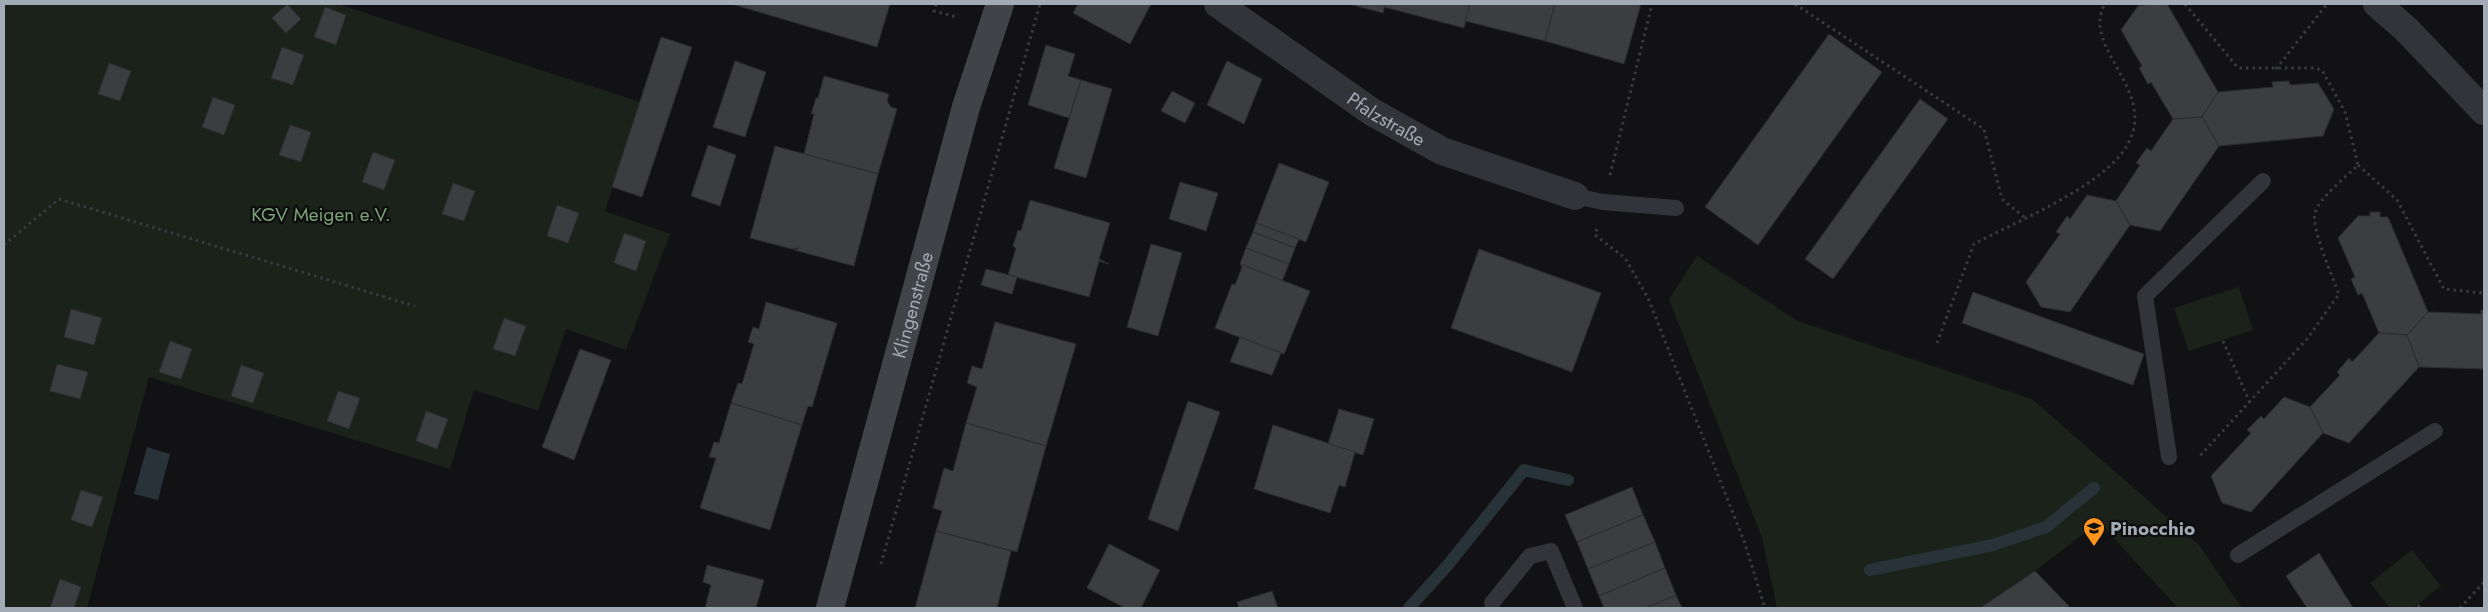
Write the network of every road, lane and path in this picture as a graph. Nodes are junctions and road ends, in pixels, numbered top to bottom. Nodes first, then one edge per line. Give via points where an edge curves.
1 (936, 4) edge
2 (1000, 4) edge
3 (1040, 4) edge
4 (1218, 4) edge
5 (1652, 4) edge
6 (1795, 4) edge
7 (2105, 4) edge
8 (2185, 4) edge
9 (2327, 4) edge
10 (2377, 4) edge
11 (957, 17) dead end
12 (2276, 69) junction
13 (2484, 110) edge
14 (2358, 165) junction
15 (2263, 180) dead end
16 (1575, 196) joint
17 (1603, 202) junction
18 (1676, 208) dead end
19 (2024, 217) junction
20 (4, 245) edge
21 (2484, 293) edge
22 (415, 306) dead end
23 (2223, 341) dead end
24 (1937, 344) dead end
25 (2250, 403) junction
26 (2435, 431) dead end
27 (2169, 457) dead end
28 (2196, 460) dead end
29 (2238, 556) dead end
30 (879, 570) dead end
31 (2484, 582) edge
32 (1492, 602) dead end
33 (830, 608) edge
34 (1575, 608) edge
35 (1766, 608) edge
36 (2460, 608) edge

1 - 11 path via 934,11
2 - 33 street, Klingenstraße via 966,107
3 - 30 path
4 - 16 street, Pfalzstraße via 1372,112 1442,151
5 - 17 path
6 - 19 path via 1984,129 2002,199
7 - 19 path via 2102,10 2103,37 2135,107 2136,121 2131,136 2116,160 2093,180
8 - 12 path via 2238,68
9 - 12 path
10 - 13 street via 2407,30
12 - 14 path via 2322,70 2345,112
14 - 21 path via 2397,200 2444,289
14 - 25 path via 2320,203 2315,214 2316,227 2339,294 2307,339
15 - 27 lane via 2145,296
16 - 17 lane
17 - 18 lane
17 - 35 path via 1595,235 1625,258 1648,298 1744,541
19 - 24 path via 1974,244
20 - 22 path via 58,199
23 - 25 path
25 - 28 path
26 - 29 lane
31 - 36 path
32 - 34 lane via 1530,556 1551,551

